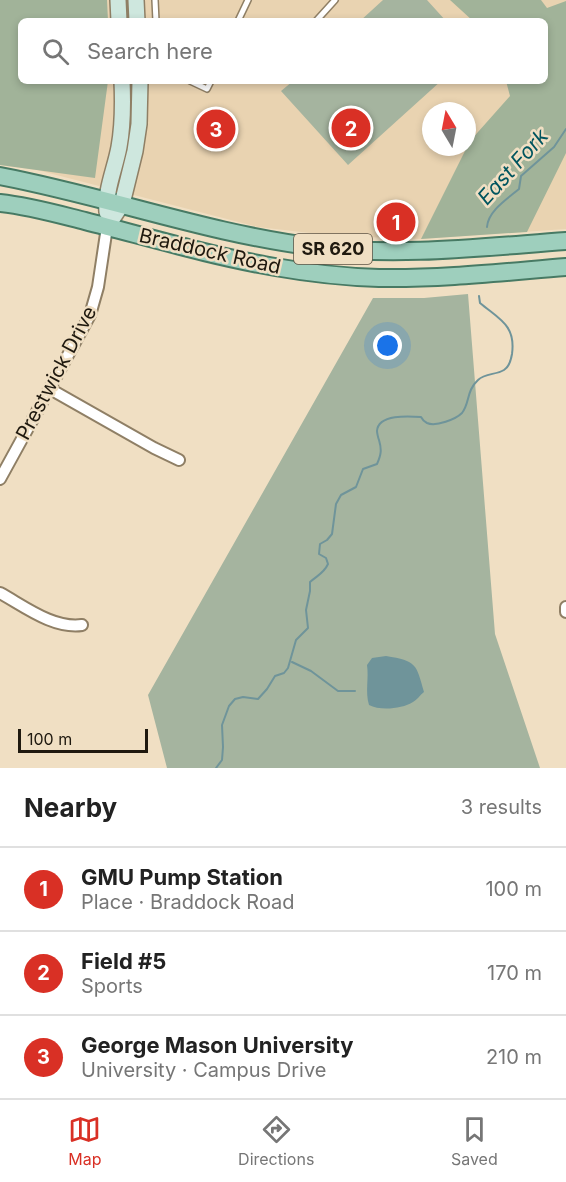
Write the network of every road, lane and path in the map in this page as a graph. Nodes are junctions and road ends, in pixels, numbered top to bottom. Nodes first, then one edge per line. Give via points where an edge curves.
1 (118, 0) edge
2 (136, 0) edge
3 (155, 0) edge
4 (248, 0) edge
5 (335, 0) edge
6 (119, 18) edge
7 (137, 18) edge
8 (156, 18) edge
9 (239, 18) edge
10 (319, 18) edge
11 (122, 84) edge
12 (140, 84) edge
13 (196, 84) edge
14 (210, 84) edge
15 (0, 176) edge
16 (0, 202) edge
17 (114, 202) junction
18 (107, 227) junction
19 (566, 241) edge
20 (566, 267) edge
21 (50, 389) junction
22 (179, 460) dead end
23 (0, 479) edge
24 (0, 593) edge
25 (566, 606) edge
26 (566, 612) edge
27 (82, 625) dead end

1 - 6 street
2 - 7 street
3 - 8 lane
4 - 9 lane
5 - 10 lane
11 - 17 street via 123,117
12 - 17 street via 135,151
13 - 14 lane via 207,89
15 - 17 main road, Braddock Road / SR 620
16 - 18 main road, Braddock Road / SR 620
17 - 18 street
17 - 19 main road, Braddock Road / SR 620 via 280,242 351,250 431,251
18 - 20 main road, Braddock Road / SR 620 via 221,256 319,274 408,278
18 - 21 street, Prestwick Drive via 94,305
21 - 22 street
21 - 23 street, Prestwick Drive
24 - 27 street via 59,624
25 - 26 street

